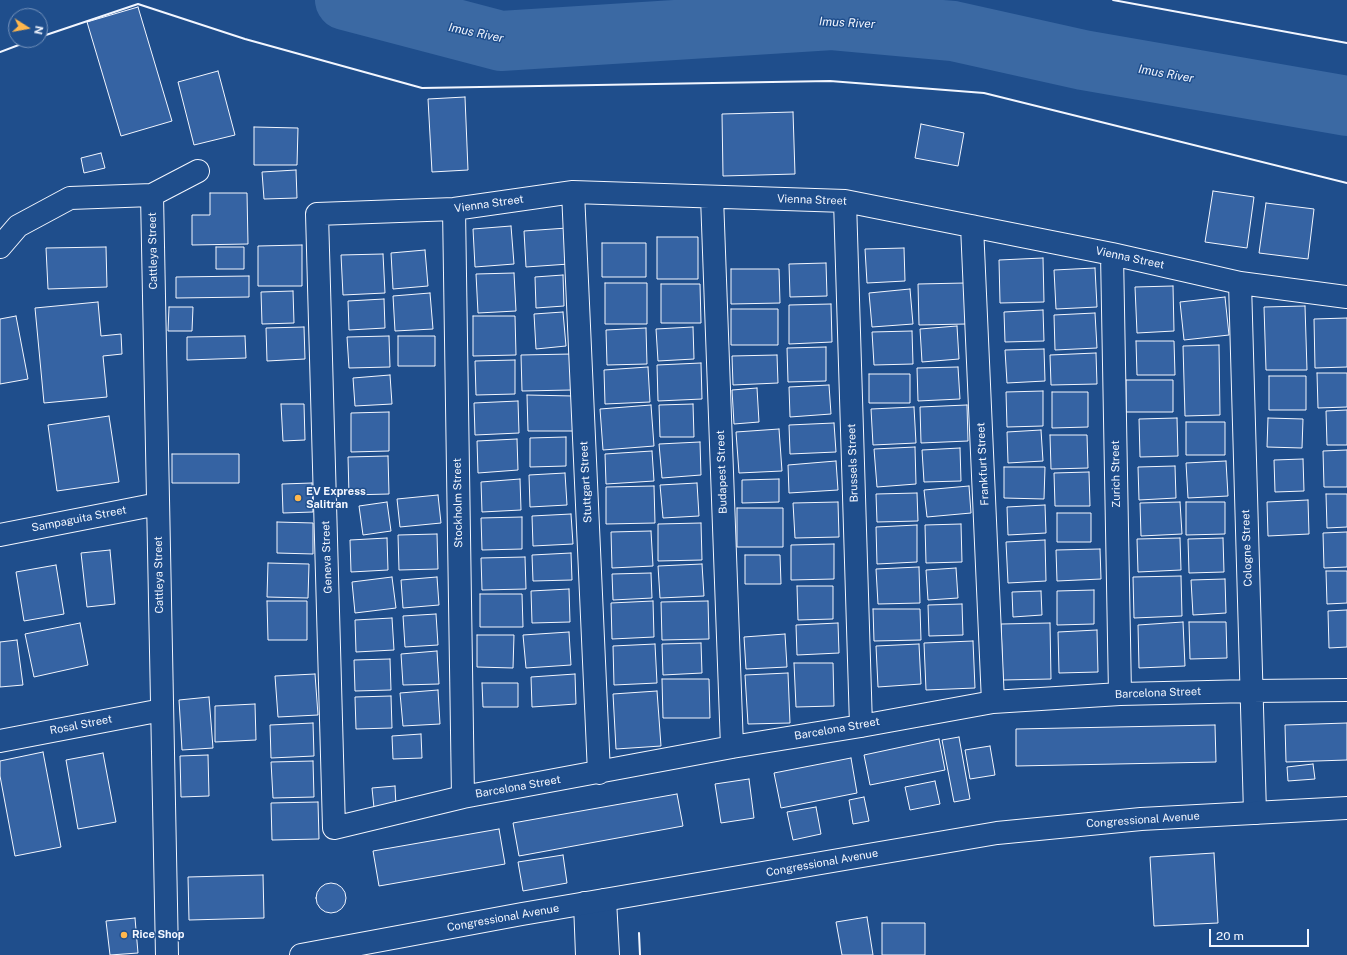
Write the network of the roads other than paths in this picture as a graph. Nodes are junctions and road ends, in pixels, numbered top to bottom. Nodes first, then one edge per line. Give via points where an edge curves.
1 (198, 171) dead end
2 (573, 192) junction
3 (152, 195) junction
4 (712, 197) junction
5 (845, 201) junction
6 (454, 209) junction
7 (317, 214) joint
8 (972, 226) junction
9 (0, 247) edge
10 (1112, 254) junction
11 (1240, 283) junction
12 (1347, 297) edge
13 (158, 504) junction
14 (0, 535) edge
15 (1252, 690) junction
16 (1347, 690) edge
17 (1120, 694) junction
18 (993, 702) junction
19 (162, 710) junction
20 (861, 726) junction
21 (0, 741) edge
22 (732, 747) junction
23 (599, 773) junction
24 (463, 797) junction
25 (1347, 808) edge
26 (1255, 813) junction
27 (334, 828) joint
28 (595, 902) junction
29 (167, 955) edge
30 (301, 955) edge
31 (587, 955) edge
32 (608, 955) edge

1 - 3 street
2 - 4 street, Vienna Street
2 - 6 street, Vienna Street
2 - 23 street, Stuttgart Street
3 - 9 street via 70,198 18,226
3 - 13 street, Cattleya Street
4 - 5 street, Vienna Street
4 - 22 street, Budapest Street
5 - 8 street, Vienna Street
5 - 20 street, Brussels Street
6 - 7 street, Vienna Street
6 - 24 street, Stockholm Street
7 - 27 street, Geneva Street
8 - 10 street, Vienna Street
8 - 18 street, Frankfurt Street
10 - 11 street, Vienna Street
10 - 17 street, Zurich Street
11 - 12 street, Vienna Street
11 - 15 street, Cologne Street
13 - 14 street, Sampaguita Street
13 - 19 street, Cattleya Street
15 - 16 street, Barcelona Street
15 - 17 street, Barcelona Street
15 - 26 street, Cologne Street
17 - 18 street, Barcelona Street
18 - 20 street, Barcelona Street
19 - 21 street, Rosal Street
19 - 29 street, Cattleya Street
20 - 22 street, Barcelona Street
22 - 23 street, Barcelona Street
23 - 24 street, Barcelona Street
24 - 27 street, Barcelona Street
25 - 26 street, Congressional Avenue
26 - 28 street, Congressional Avenue via 1141,819 997,833
28 - 30 street, Congressional Avenue
28 - 31 street
28 - 32 street

